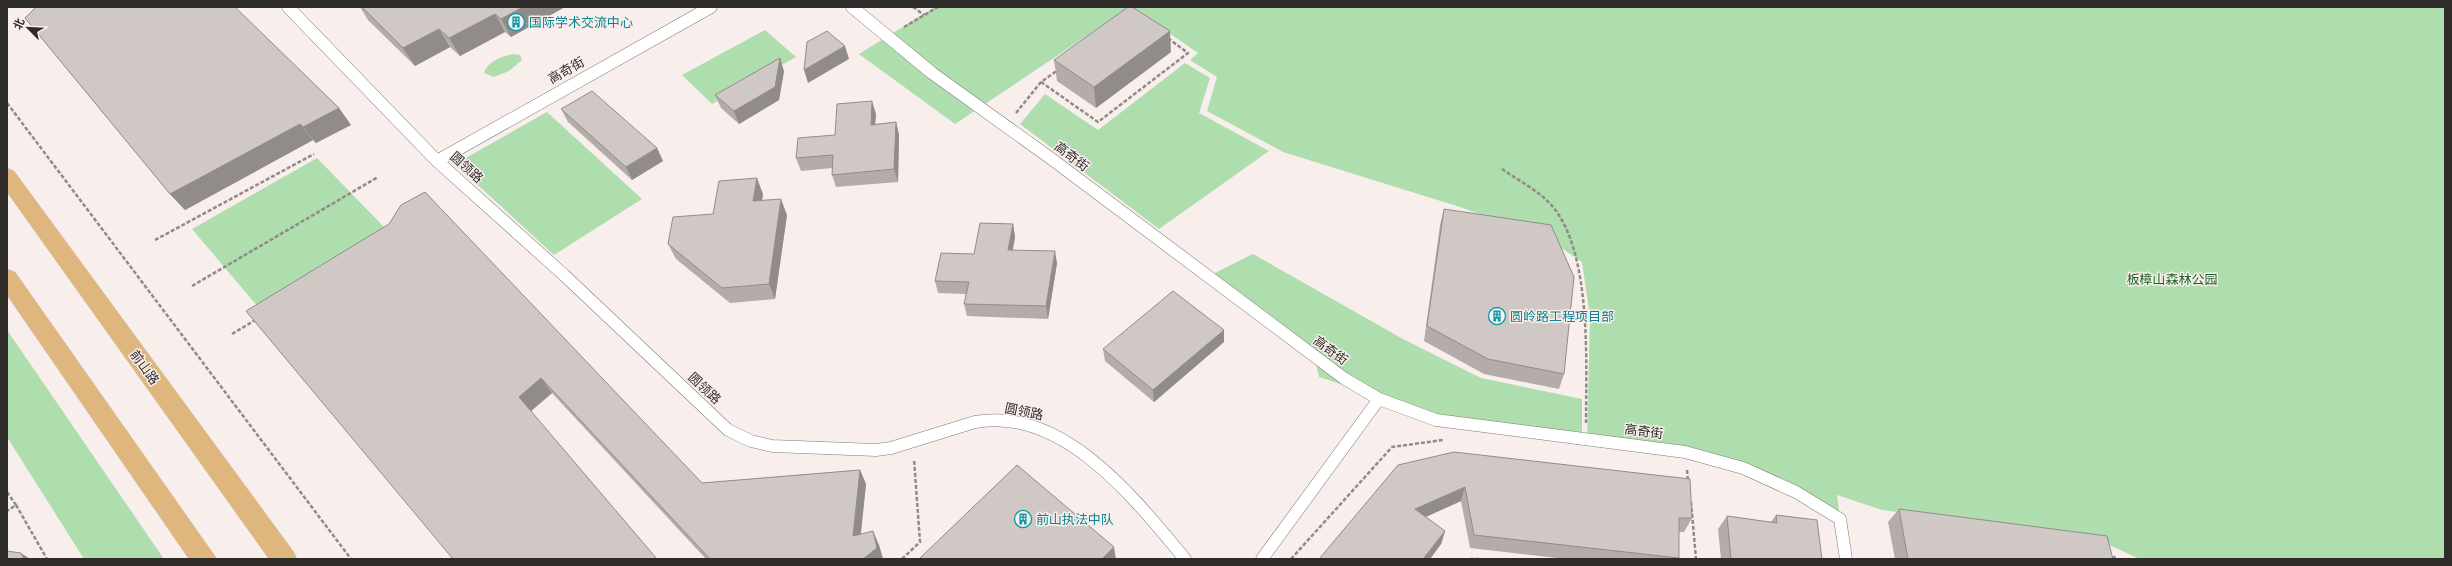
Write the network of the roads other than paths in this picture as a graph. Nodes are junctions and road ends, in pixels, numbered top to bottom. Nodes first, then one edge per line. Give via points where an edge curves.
1 (288, 7) edge
2 (711, 7) edge
3 (852, 7) edge
4 (437, 161) junction
5 (7, 176) edge
6 (7, 278) edge
7 (1379, 399) junction
8 (204, 559) edge
9 (284, 559) edge
10 (1185, 559) edge
11 (1262, 559) edge
12 (1846, 559) edge

1 - 4 lane, 圆领路
2 - 4 lane, 高奇街
3 - 7 lane, 高奇街 via 932,73 1281,332
4 - 10 lane, 圆领路 via 728,430 747,442 768,446 890,448 987,420 1010,420 1046,430 1078,450 1121,485
5 - 9 main road, 前山路
6 - 8 main road
7 - 11 lane
7 - 12 lane, 高奇街 via 1436,420 1686,452 1743,468 1796,492 1840,519

